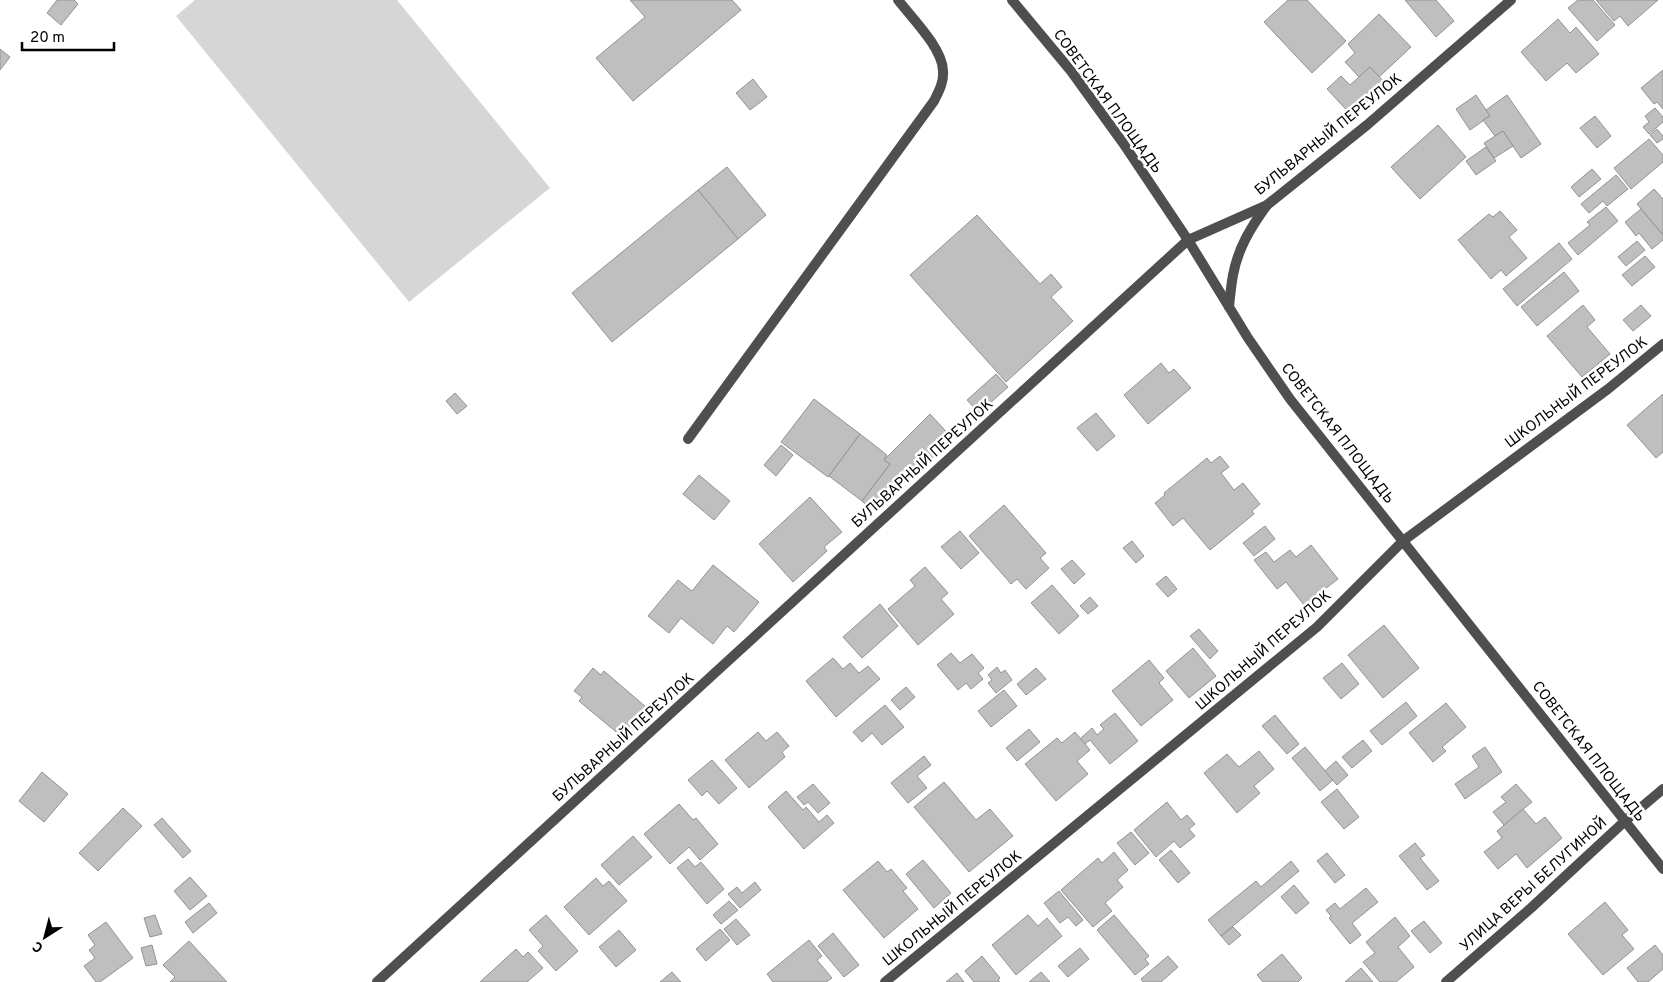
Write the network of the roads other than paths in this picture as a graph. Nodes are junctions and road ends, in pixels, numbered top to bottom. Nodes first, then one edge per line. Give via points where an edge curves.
1 (898, 0) edge
2 (1012, 0) edge
3 (1511, 0) edge
4 (1267, 205) junction
5 (1188, 240) junction
6 (1230, 307) junction
7 (1663, 344) edge
8 (688, 439) dead end
9 (1403, 541) junction
10 (1663, 790) edge
11 (1625, 821) junction
12 (1663, 869) edge
13 (377, 982) edge
14 (885, 982) edge
15 (1446, 982) edge

1 - 8 street via 938,52 944,70 942,86
2 - 5 street, СОВЕТСКАЯ ПЛОЩАДЬ via 1071,71 1118,135
3 - 4 street, БУЛЬВАРНЫЙ ПЕРЕУЛОК via 1367,125
4 - 5 street, БУЛЬВАРНЫЙ ПЕРЕУЛОК
4 - 6 street via 1250,229 1240,251 1232,275
5 - 6 street, СОВЕТСКАЯ ПЛОЩАДЬ
5 - 13 street, БУЛЬВАРНЫЙ ПЕРЕУЛОК
6 - 9 street, СОВЕТСКАЯ ПЛОЩАДЬ via 1290,399
7 - 9 street, ШКОЛЬНЫЙ ПЕРЕУЛОК via 1608,389
9 - 11 street, СОВЕТСКАЯ ПЛОЩАДЬ
9 - 14 street, ШКОЛЬНЫЙ ПЕРЕУЛОК via 1310,633
10 - 11 street, УЛИЦА ВЕРЫ БЕЛУГИНОЙ
11 - 12 street, СОВЕТСКАЯ ПЛОЩАДЬ
11 - 15 street, УЛИЦА ВЕРЫ БЕЛУГИНОЙ

